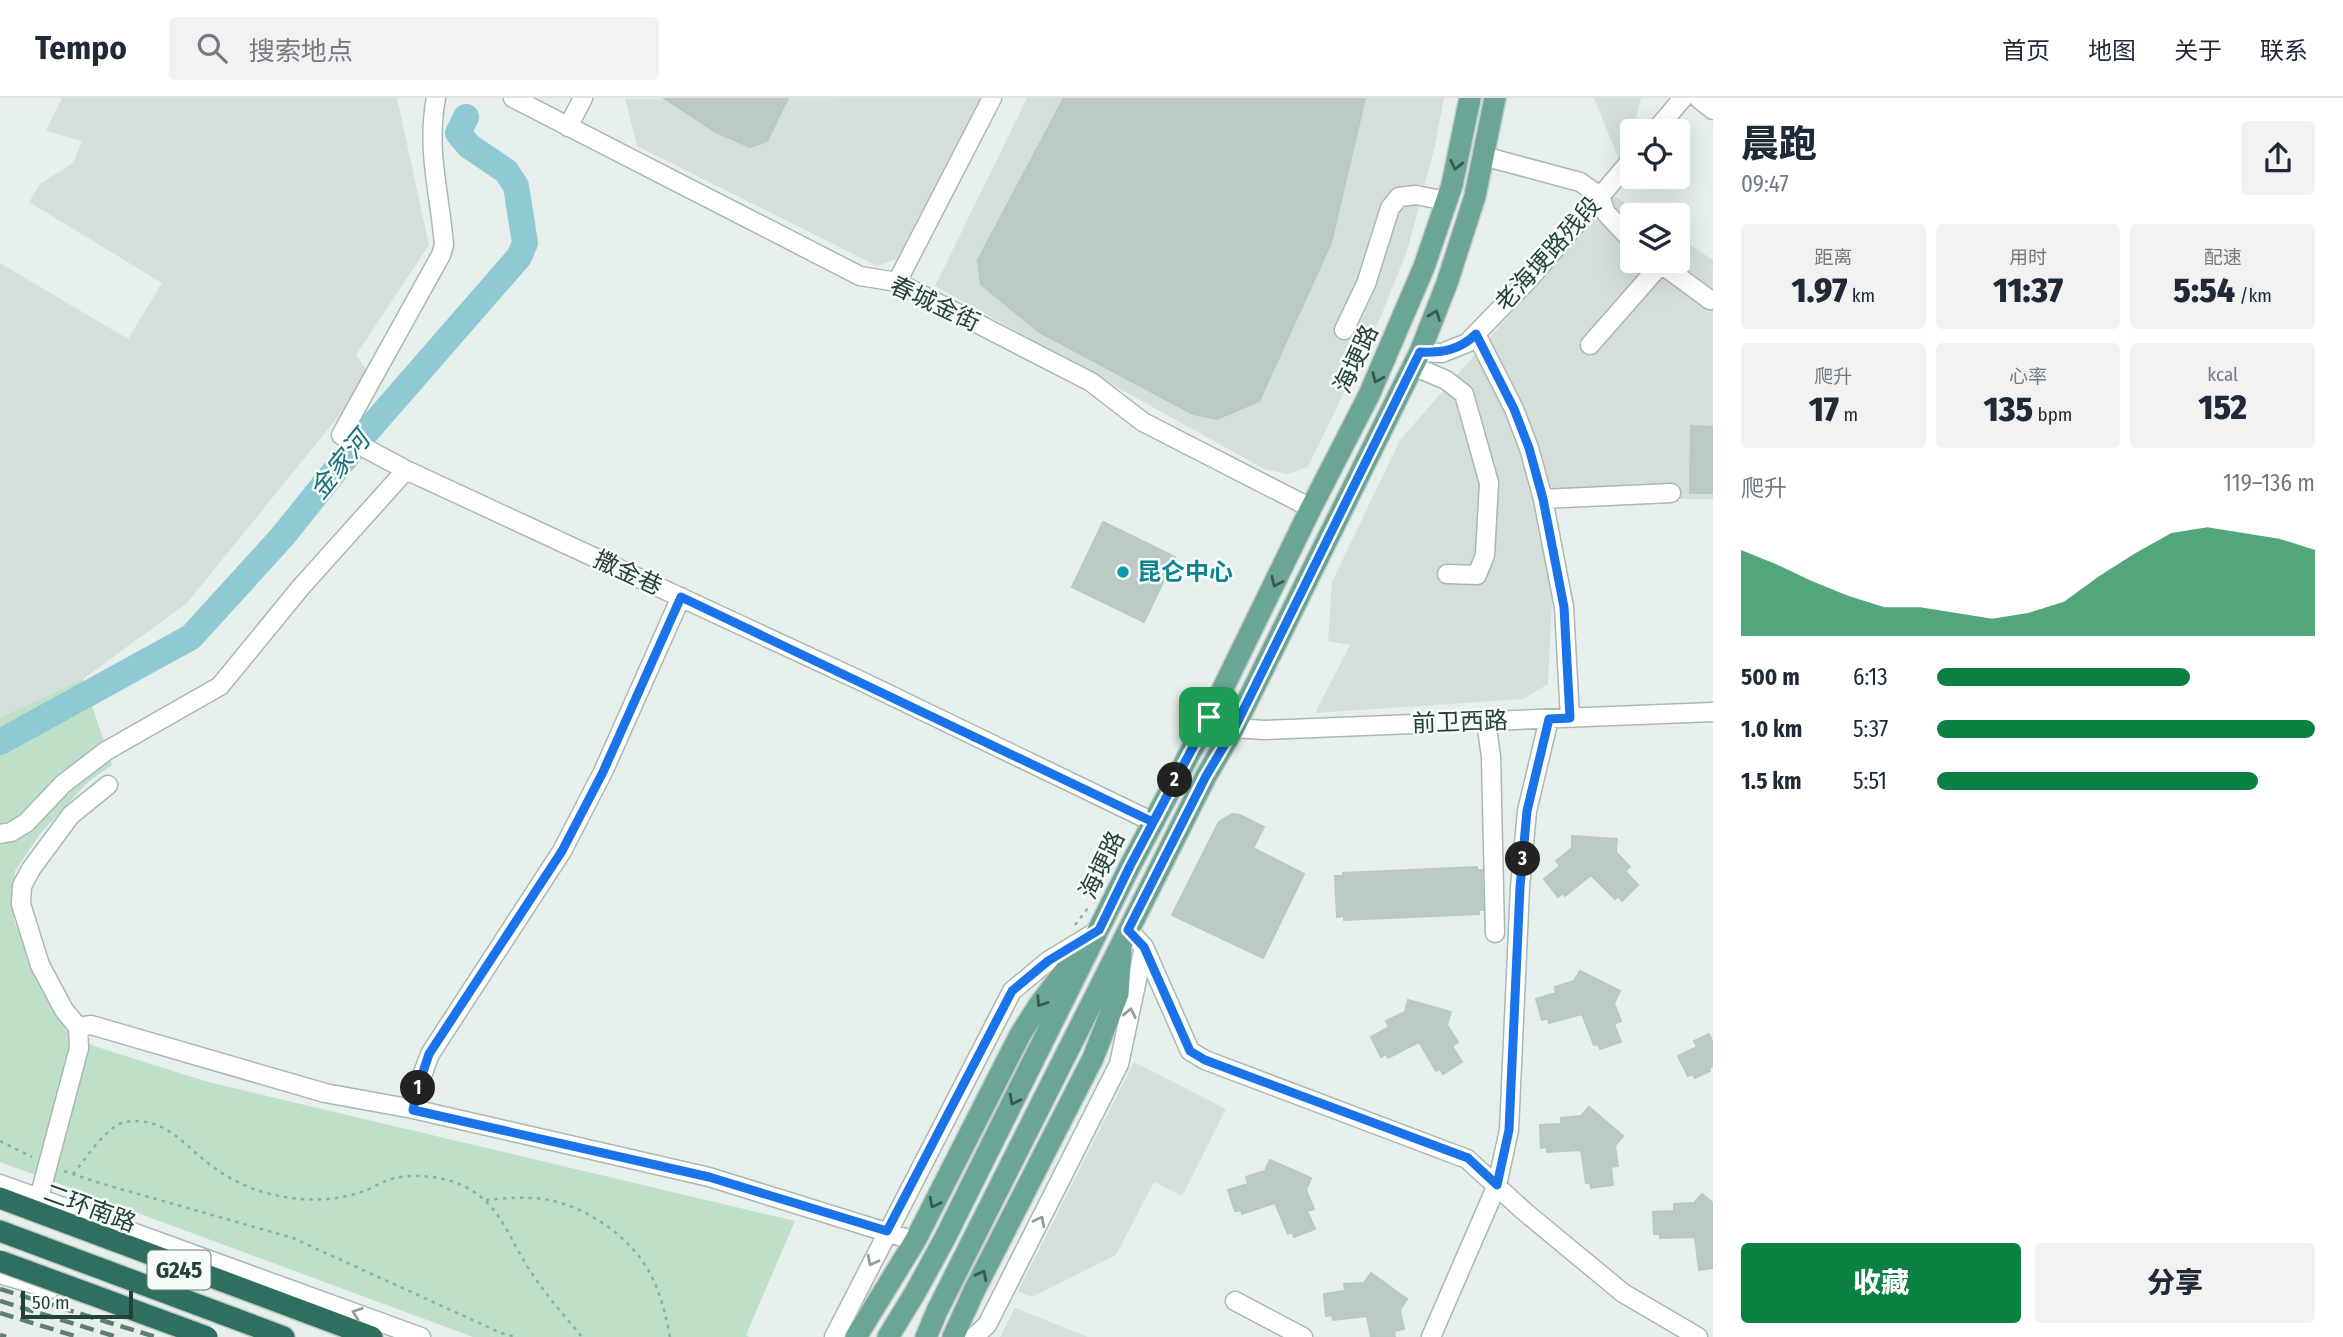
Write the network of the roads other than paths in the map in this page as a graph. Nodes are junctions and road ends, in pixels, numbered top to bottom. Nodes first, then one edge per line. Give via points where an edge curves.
1 (436, 98) edge
2 (513, 98) edge
3 (583, 98) edge
4 (992, 98) edge
5 (1470, 98) edge
6 (1495, 98) edge
7 (1683, 98) edge
8 (1698, 98) edge
9 (1713, 110) edge
10 (1665, 119) edge
11 (568, 127) junction
12 (1483, 156) junction
13 (1620, 173) edge
14 (1600, 196) junction
15 (1446, 201) junction
16 (1620, 228) edge
17 (1650, 273) edge
18 (1674, 273) edge
19 (897, 282) junction
20 (1710, 300) dead end
21 (1344, 330) dead end
22 (1476, 334) junction
23 (1590, 345) dead end
24 (1417, 359) junction
25 (406, 470) junction
26 (1671, 493) dead end
27 (1543, 499) junction
28 (1311, 508) junction
29 (1447, 574) dead end
30 (681, 597) junction
31 (1713, 712) edge
32 (1209, 717) junction
33 (1570, 718) junction
34 (1549, 719) junction
35 (1486, 721) junction
36 (1234, 729) junction
37 (108, 785) dead end
38 (1153, 822) junction
39 (0, 834) edge
40 (1099, 930) junction
41 (1495, 933) dead end
42 (1125, 937) junction
43 (1144, 947) junction
44 (78, 1027) junction
45 (413, 1110) junction
46 (0, 1185) edge
47 (1497, 1185) junction
48 (39, 1198) junction
49 (0, 1200) edge
50 (0, 1229) edge
51 (887, 1231) junction
52 (915, 1241) junction
53 (0, 1261) edge
54 (0, 1274) edge
55 (1235, 1301) dead end
56 (207, 1337) edge
57 (215, 1337) edge
58 (284, 1337) edge
59 (296, 1337) edge
60 (358, 1337) edge
61 (372, 1337) edge
62 (421, 1337) edge
63 (834, 1337) edge
64 (856, 1337) edge
65 (888, 1337) edge
66 (926, 1337) edge
67 (953, 1337) edge
68 (974, 1337) edge
69 (1303, 1337) edge
70 (1431, 1337) edge
71 (1698, 1337) edge

1 - 25 street, 撒金巷 via 431,149 444,245 441,256 341,436
2 - 11 street, 春城金街
3 - 11 street
4 - 19 street
5 -> 15 main road, 海埂路
6 - 12 main road
7 - 10 street
8 - 9 street
11 - 19 street, 春城金街 via 860,276
12 - 14 street via 1580,181
24 -> 12 main road via 1447,283
13 - 14 street, 老海埂路残段
14 - 16 street via 1606,213
14 - 22 street, 老海埂路残段
15 - 21 street via 1399,197 1390,208 1366,284
15 -> 28 main road, 海埂路 via 1406,312
17 - 23 street
18 - 20 street
19 - 28 street, 春城金街 via 1091,382 1143,422
22 - 24 street, 老海埂路残段 via 1466,343
22 - 27 street via 1514,409
24 - 29 street via 1464,394 1489,483 1485,555 1477,575
24 - 36 main road
25 - 30 street, 撒金巷
25 - 39 street via 220,686 106,751 63,784 26,823
26 - 27 street
27 - 33 street via 1564,607
28 -> 32 main road, 海埂路
30 - 38 street, 撒金巷
30 - 45 street via 603,772 562,851 429,1054
31 - 33 street, 前卫西路
32 - 36 street, 前卫西路
32 - 38 main road, 海埂路
33 - 34 street, 前卫西路
34 - 35 street, 前卫西路
34 - 47 street via 1527,811 1509,1130
35 - 36 street, 前卫西路
35 - 41 street
36 - 42 main road
37 - 44 street via 71,815 22,886 21,904 40,965
38 - 40 main road, 海埂路
40 - 51 street via 1048,961 1012,991
40 -> 52 main road via 1065,968 1020,1035
40 -> 65 main road, 海埂路 via 944,1238
42 - 43 street
42 - 66 main road
67 -> 42 main road via 1093,1058 1118,994
43 - 47 street via 1190,1051 1468,1158
68 -> 43 street via 987,1325 1119,1064
44 - 45 street via 90,1025 325,1093
44 - 48 street via 79,1048
45 - 51 street via 709,1177
46 - 48 street
47 - 70 street
47 - 71 street via 1623,1293
62 -> 48 street
49 - 60 main road, 二环南路 / G245
49 - 61 highway
50 - 58 highway
50 - 59 main road, 二环南路 / G245
51 - 52 street
51 -> 63 street
52 - 64 main road
53 - 56 highway, bridge
54 - 57 street
55 - 69 street

